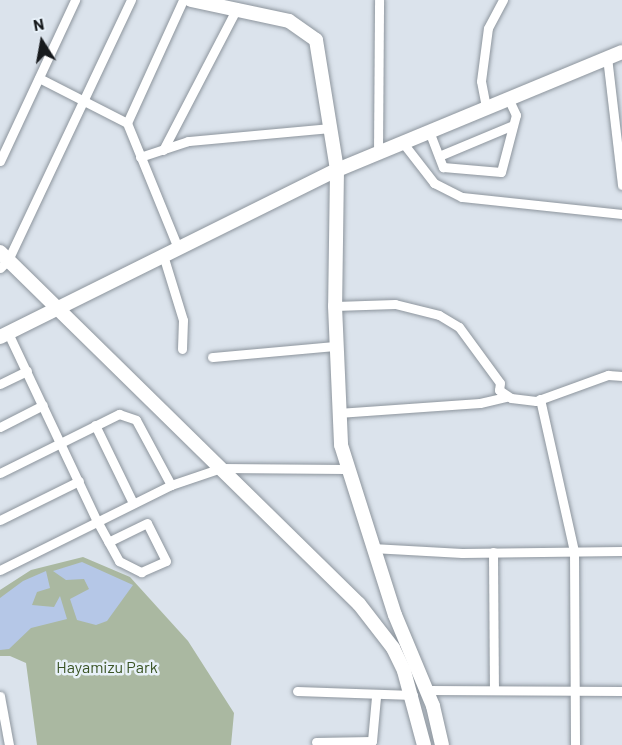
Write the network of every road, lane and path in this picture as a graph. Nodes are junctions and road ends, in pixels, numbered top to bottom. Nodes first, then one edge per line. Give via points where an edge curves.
1 (75, 0) edge
2 (131, 0) edge
3 (183, 0) edge
4 (191, 0) edge
5 (379, 0) edge
6 (503, 0) edge
7 (236, 10) junction
8 (622, 52) edge
9 (608, 57) junction
10 (39, 78) junction
11 (508, 98) junction
12 (82, 99) junction
13 (486, 107) junction
14 (127, 123) junction
15 (513, 125) junction
16 (331, 128) junction
17 (429, 131) junction
18 (403, 143) junction
19 (163, 150) junction
20 (378, 153) junction
21 (439, 156) junction
22 (140, 157) junction
23 (0, 161) edge
24 (337, 170) junction
25 (622, 185) edge
26 (622, 214) edge
27 (178, 248) junction
28 (164, 255) junction
29 (3, 260) edge
30 (335, 306) junction
31 (54, 308) junction
32 (4, 335) edge
33 (336, 346) junction
34 (182, 349) dead end
35 (212, 357) dead end
36 (27, 371) junction
37 (622, 376) edge
38 (0, 384) edge
39 (506, 397) junction
40 (540, 399) junction
41 (43, 405) junction
42 (338, 413) junction
43 (95, 425) junction
44 (0, 427) edge
45 (60, 442) junction
46 (221, 468) junction
47 (345, 469) junction
48 (0, 472) edge
49 (79, 481) junction
50 (171, 485) junction
51 (133, 503) junction
52 (0, 520) edge
53 (97, 521) junction
54 (108, 542) junction
55 (372, 548) junction
56 (574, 551) junction
57 (622, 551) edge
58 (493, 552) junction
59 (0, 570) edge
60 (494, 689) junction
61 (428, 690) junction
62 (576, 690) junction
63 (297, 691) dead end
64 (622, 691) edge
65 (413, 695) junction
66 (0, 696) edge
67 (376, 697) junction
68 (316, 742) dead end
69 (6, 744) edge
70 (424, 745) edge
71 (442, 745) edge
72 (575, 745) edge

1 - 10 street
2 - 12 street
3 - 14 street
4 - 7 street
5 - 20 street
6 - 13 street via 488,28 481,81
7 - 16 street via 289,21 311,33 322,67
7 - 19 street
8 - 9 street
9 - 11 street
9 - 25 street
10 - 12 street
10 - 23 street
11 - 13 street
11 - 15 street via 516,115
12 - 14 street
12 - 29 street
13 - 17 street
14 - 22 street
15 - 21 street
15 - 21 street via 501,172 443,167
16 - 19 street via 230,135
16 - 24 street
17 - 18 street
17 - 21 street
18 - 20 street
18 - 26 street via 434,183 462,197
19 - 22 street
20 - 24 street
22 - 27 street
24 - 27 street
24 - 30 street
27 - 28 street
28 - 31 street
28 - 34 street via 183,320
29 - 31 street
30 - 33 street
30 - 39 street via 395,304 438,315 459,327 482,355
31 - 32 street
31 - 46 street
32 - 36 street
33 - 35 street
33 - 42 street
36 - 38 street
36 - 41 street
37 - 40 street via 608,375
39 - 40 street
39 - 42 street via 480,404
40 - 56 street
41 - 44 street
41 - 45 street
42 - 47 street
43 - 45 street
43 - 50 street via 119,414 132,417
43 - 51 street
45 - 48 street
45 - 49 street
46 - 47 street
46 - 50 street
46 - 65 street via 359,604 393,648
47 - 55 street
49 - 52 street
49 - 53 street
50 - 51 street
51 - 53 street
53 - 54 street
53 - 59 street
54 - 54 street via 119,561 141,572 166,561 147,523
55 - 58 street
55 - 61 street via 395,615
56 - 57 street
56 - 58 street
56 - 62 street
58 - 60 street
60 - 61 street
60 - 62 street
61 - 71 street
62 - 64 street
62 - 72 street
63 - 67 street
65 - 67 street
65 - 70 street
66 - 69 street
67 - 68 street via 372,741

